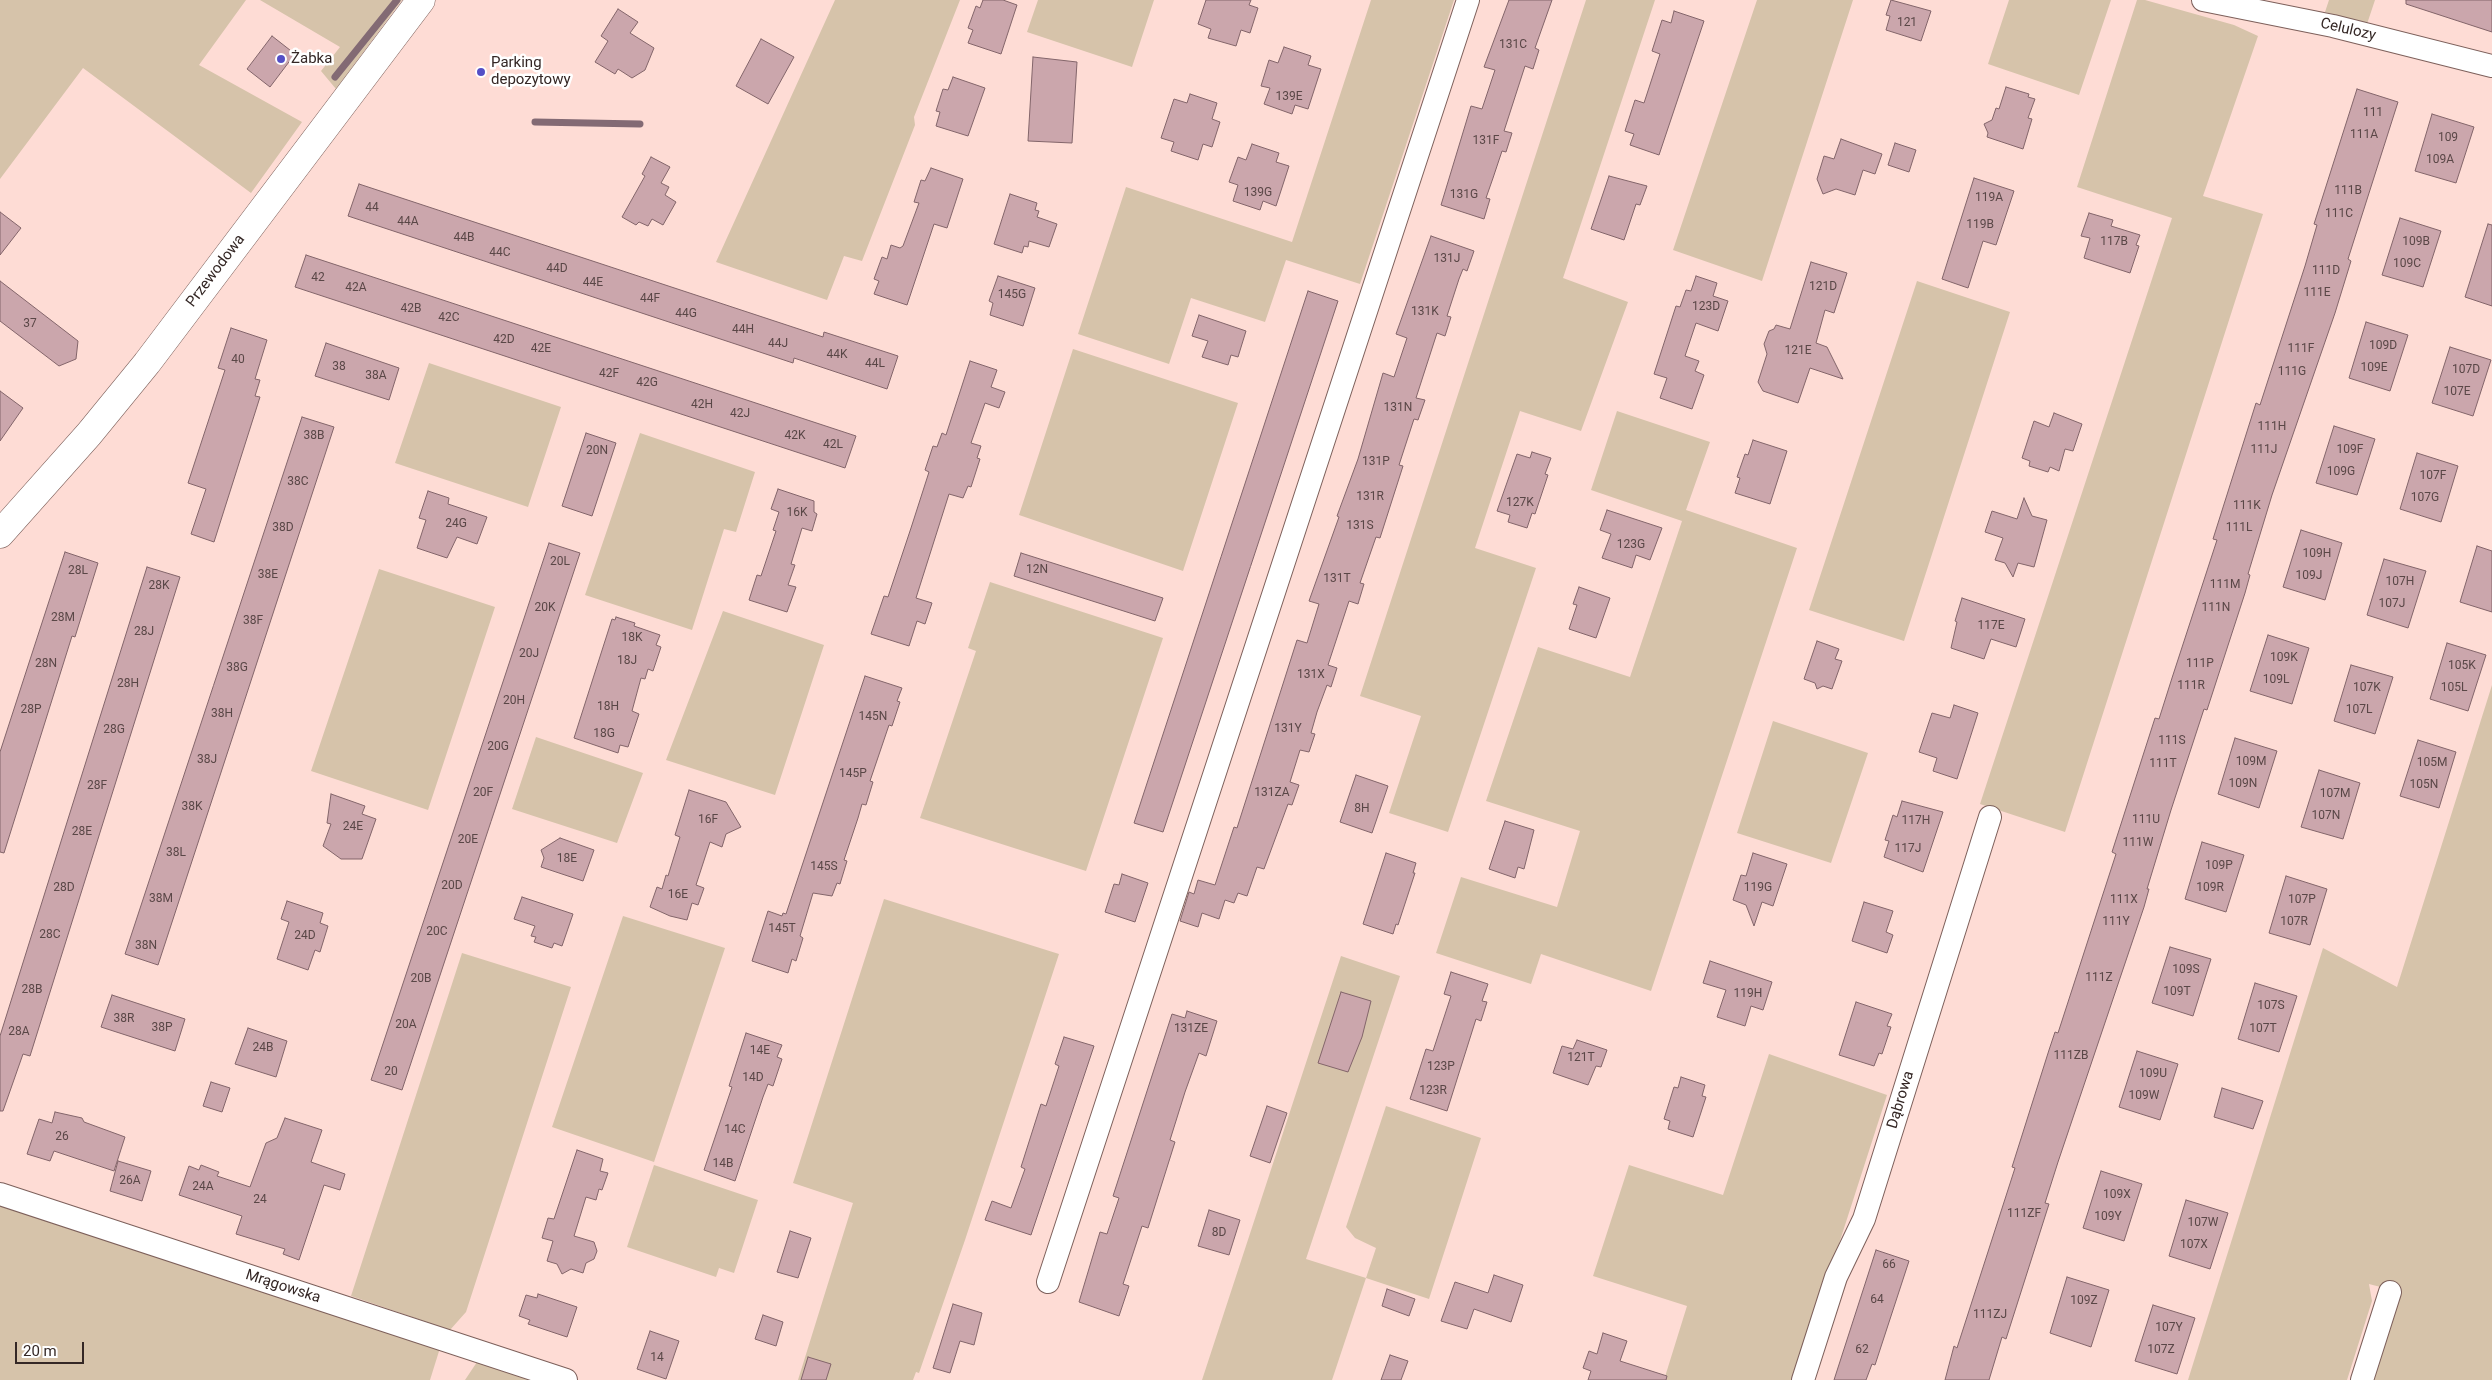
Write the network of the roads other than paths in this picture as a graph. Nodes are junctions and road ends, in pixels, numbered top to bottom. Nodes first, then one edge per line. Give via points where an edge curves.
1 (421, 0) edge
2 (1468, 0) edge
3 (2203, 0) edge
4 (2492, 66) edge
5 (0, 534) edge
6 (1990, 817) dead end
7 (0, 1194) edge
8 (1048, 1282) dead end
9 (2390, 1292) dead end
10 (566, 1380) edge
11 (1803, 1380) edge
12 (2362, 1380) edge

1 - 5 street, Przewodowa via 147,363
2 - 8 street
3 - 4 street, Celulozy via 2332,26
6 - 11 street, Dąbrowa via 1864,1219 1836,1277
7 - 10 street, Mrągowska
9 - 12 street

